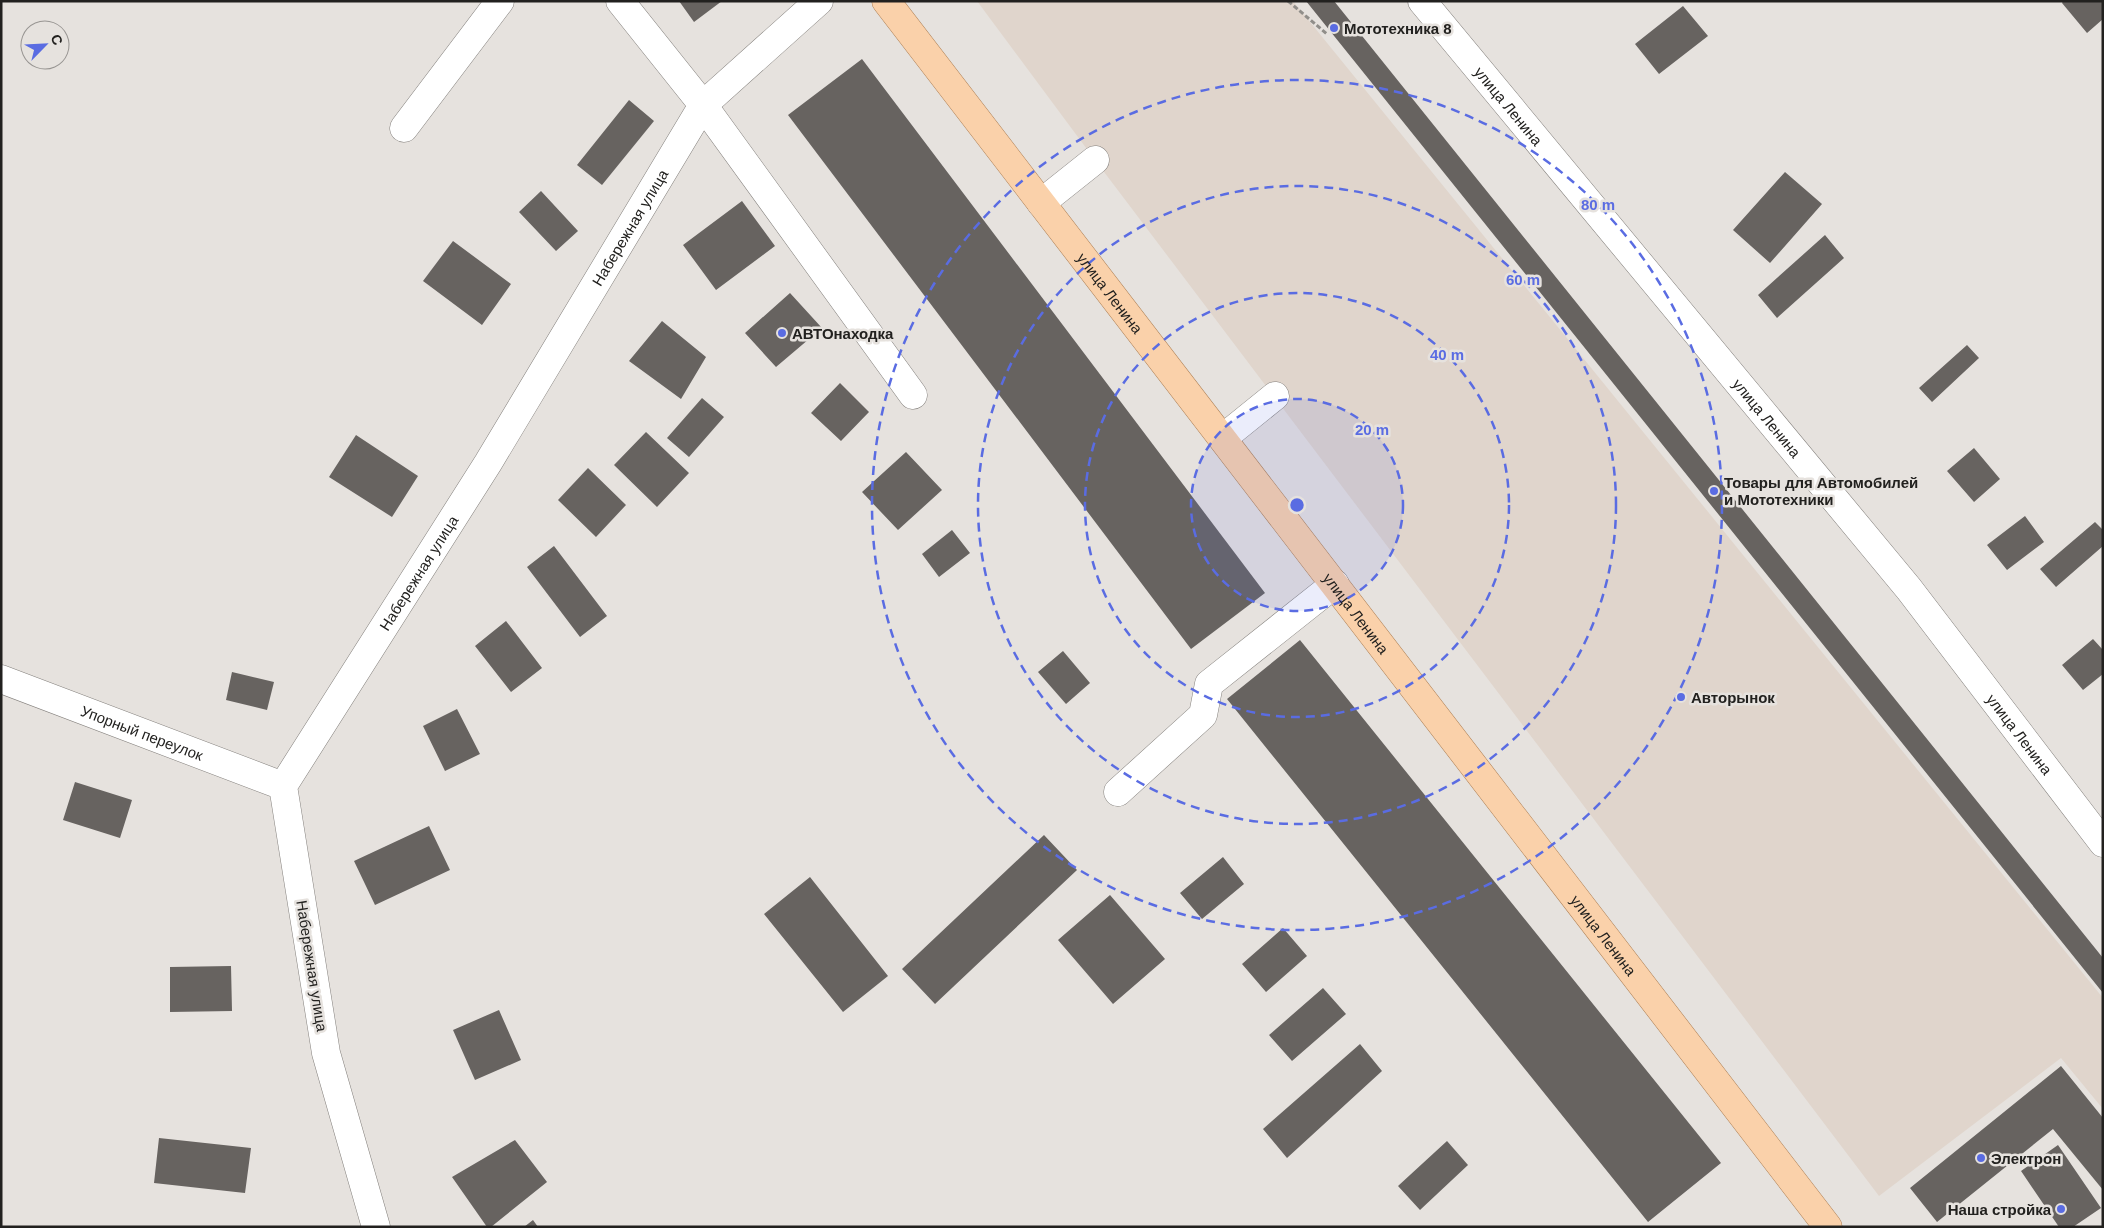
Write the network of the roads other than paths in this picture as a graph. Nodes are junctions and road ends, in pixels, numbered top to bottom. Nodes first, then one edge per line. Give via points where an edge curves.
1 (500, 1) edge
2 (620, 1) edge
3 (819, 1) edge
4 (886, 1) edge
5 (1422, 1) edge
6 (703, 105) junction
7 (404, 128) dead end
8 (1095, 160) dead end
9 (1041, 203) junction
10 (913, 395) dead end
11 (1275, 396) dead end
12 (1223, 438) junction
13 (1335, 584) junction
14 (1, 679) edge
15 (283, 786) junction
16 (1118, 792) dead end
17 (2103, 843) edge
18 (376, 1227) edge
19 (1828, 1227) edge

1 - 7 street
2 - 6 street
3 - 6 street, Набережная улица
4 - 9 main road, улица Ленина
5 - 17 street, улица Ленина via 1909,588
6 - 10 street
6 - 15 street, Набережная улица via 488,463
8 - 9 street
9 - 12 main road, улица Ленина
11 - 12 street
12 - 13 main road, улица Ленина
13 - 16 street via 1209,684 1203,715
13 - 19 main road, улица Ленина
14 - 15 street, Упорный переулок
15 - 18 street, Набережная улица via 326,1053

